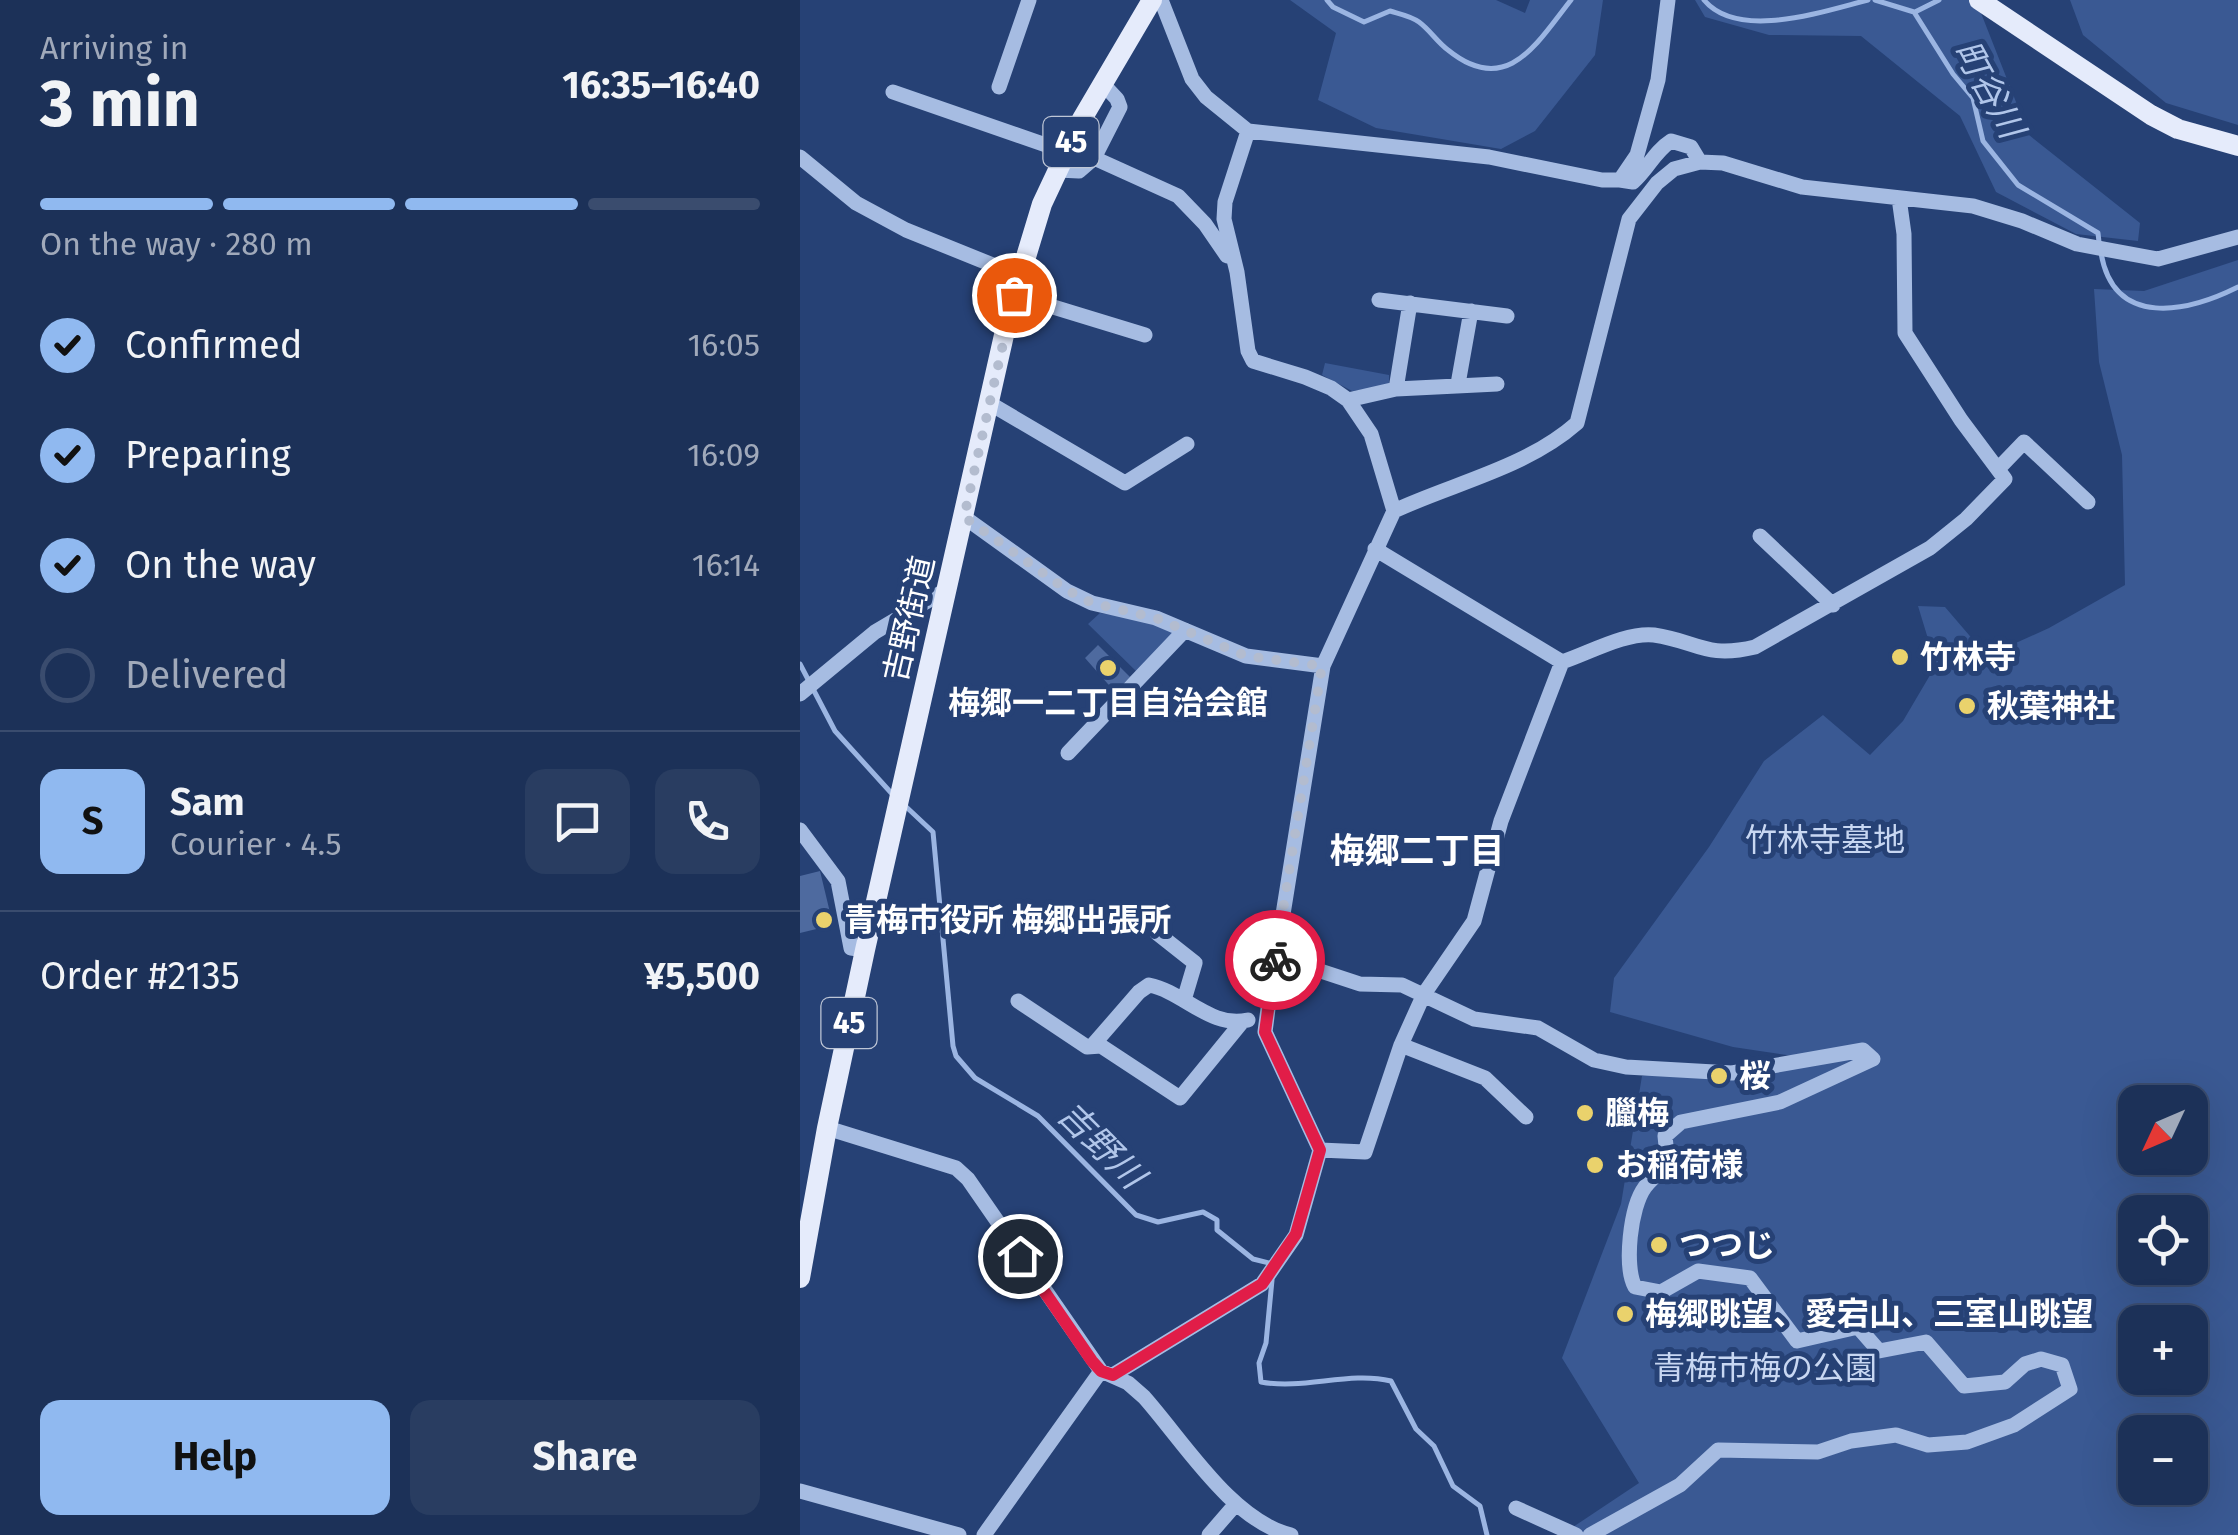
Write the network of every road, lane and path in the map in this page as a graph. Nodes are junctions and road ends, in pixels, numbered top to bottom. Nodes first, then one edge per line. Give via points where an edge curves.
1 (1029, 0) edge
2 (1152, 0) edge
3 (1162, 0) edge
4 (1668, 0) edge
5 (1979, 0) edge
6 (1102, 84) junction
7 (999, 87) dead end
8 (893, 92) dead end
9 (1248, 131) junction
10 (2238, 146) edge
11 (800, 158) edge
12 (1094, 158) junction
13 (1062, 161) junction
14 (1700, 162) junction
15 (1620, 180) junction
16 (1900, 198) junction
17 (2238, 237) edge
18 (1238, 272) junction
19 (1017, 286) junction
20 (1379, 300) dead end
21 (1410, 303) junction
22 (1472, 311) junction
23 (1507, 316) dead end
24 (1145, 335) dead end
25 (1458, 384) junction
26 (1497, 384) dead end
27 (1396, 389) junction
28 (1348, 400) junction
29 (989, 403) junction
30 (1187, 444) dead end
31 (1998, 469) junction
32 (2088, 502) dead end
33 (1394, 511) junction
34 (964, 517) junction
35 (1760, 536) dead end
36 (1375, 549) junction
37 (946, 590) junction
38 (1833, 605) junction
39 (1186, 630) junction
40 (1562, 662) junction
41 (1322, 666) junction
42 (802, 692) edge
43 (1068, 753) dead end
44 (800, 830) edge
45 (1157, 933) dead end
46 (864, 950) junction
47 (1275, 956) junction
48 (1424, 994) junction
49 (1184, 1000) junction
50 (1018, 1001) dead end
51 (1267, 1016) junction
52 (1242, 1022) junction
53 (1402, 1045) junction
54 (1092, 1046) junction
55 (1526, 1117) dead end
56 (826, 1128) junction
57 (1320, 1150) junction
58 (806, 1205) edge
59 (800, 1278) edge
60 (1107, 1373) junction
61 (800, 1491) edge
62 (1235, 1505) junction
63 (1516, 1508) dead end
64 (958, 1535) edge
65 (984, 1535) edge
66 (1209, 1535) edge
67 (1291, 1535) edge
68 (1576, 1535) edge
69 (1590, 1535) edge

1 - 7 street
2 - 6 main road, 吉野街道 / 45
3 - 9 street via 1192,79
4 - 15 street via 1658,80 1637,155
5 - 10 main road via 2151,115
6 - 12 street via 1120,107
6 - 13 main road, 吉野街道 / 45
8 - 13 street
9 - 15 street
9 - 18 street via 1225,202
11 - 19 street via 856,203
12 - 13 street via 1079,171
12 - 18 street via 1178,196
13 - 19 main road, 吉野街道 / 45
14 - 15 street via 1691,147 1671,141 1633,182
14 - 16 street via 1802,187
14 - 33 street via 1666,174 1629,219 1577,423 1526,458
16 - 17 street via 1972,206 2077,244 2158,259
16 - 31 street via 1905,332
18 - 28 street via 1253,360
19 - 24 street
19 - 29 main road, 吉野街道 / 45
20 - 21 street
21 - 22 street
21 - 27 street
22 - 23 street
22 - 25 street
25 - 26 street
25 - 27 street
27 - 28 street
28 - 33 street via 1371,434
29 - 30 street via 1125,484
29 - 34 main road, 吉野街道 / 45
31 - 32 street via 2024,442
31 - 38 street via 2005,479 1966,519
33 - 36 street
34 - 37 main road, 吉野街道 / 45
34 - 39 street via 1092,603
35 - 38 street
36 - 40 street
36 - 41 street
37 - 42 street via 875,632
37 - 46 main road, 吉野街道 / 45
38 - 40 street via 1728,654 1637,636
39 - 41 street via 1246,656
39 - 43 street
40 - 48 street via 1501,821 1474,921
41 - 47 street
44 - 46 street via 838,882 852,948
45 - 49 street via 1195,963
46 - 56 main road, 吉野街道 / 45
47 - 48 street via 1360,984
47 - 51 street
48 - 53 street
48 - 69 street via 1474,1019 1538,1028 1594,1060 1626,1068 1732,1073 1864,1050 1873,1059 1780,1102 1681,1122 1665,1136 1668,1165 1635,1206 1635,1288 1661,1292 1698,1271 1750,1278 1798,1340 1858,1326 1879,1352 1926,1342 1964,1386 2005,1382 2040,1359 2062,1365 2070,1389 2014,1425 1966,1442 1928,1445 1896,1435 1818,1452 1718,1450 1680,1485
49 - 52 street via 1211,1016
49 - 54 street via 1160,987 1143,988
50 - 54 street
51 - 52 street
51 - 57 street via 1265,1032
52 - 54 street via 1180,1098
53 - 55 street via 1485,1078
53 - 57 street via 1365,1152
56 - 58 main road, 吉野街道 / 45
56 - 60 street via 956,1168
57 - 60 street via 1296,1234 1262,1284
58 - 59 main road, 吉野街道 / 45
60 - 62 street via 1144,1397
60 - 65 street
61 - 64 street
62 - 66 street
62 - 67 street via 1259,1524
63 - 68 street

